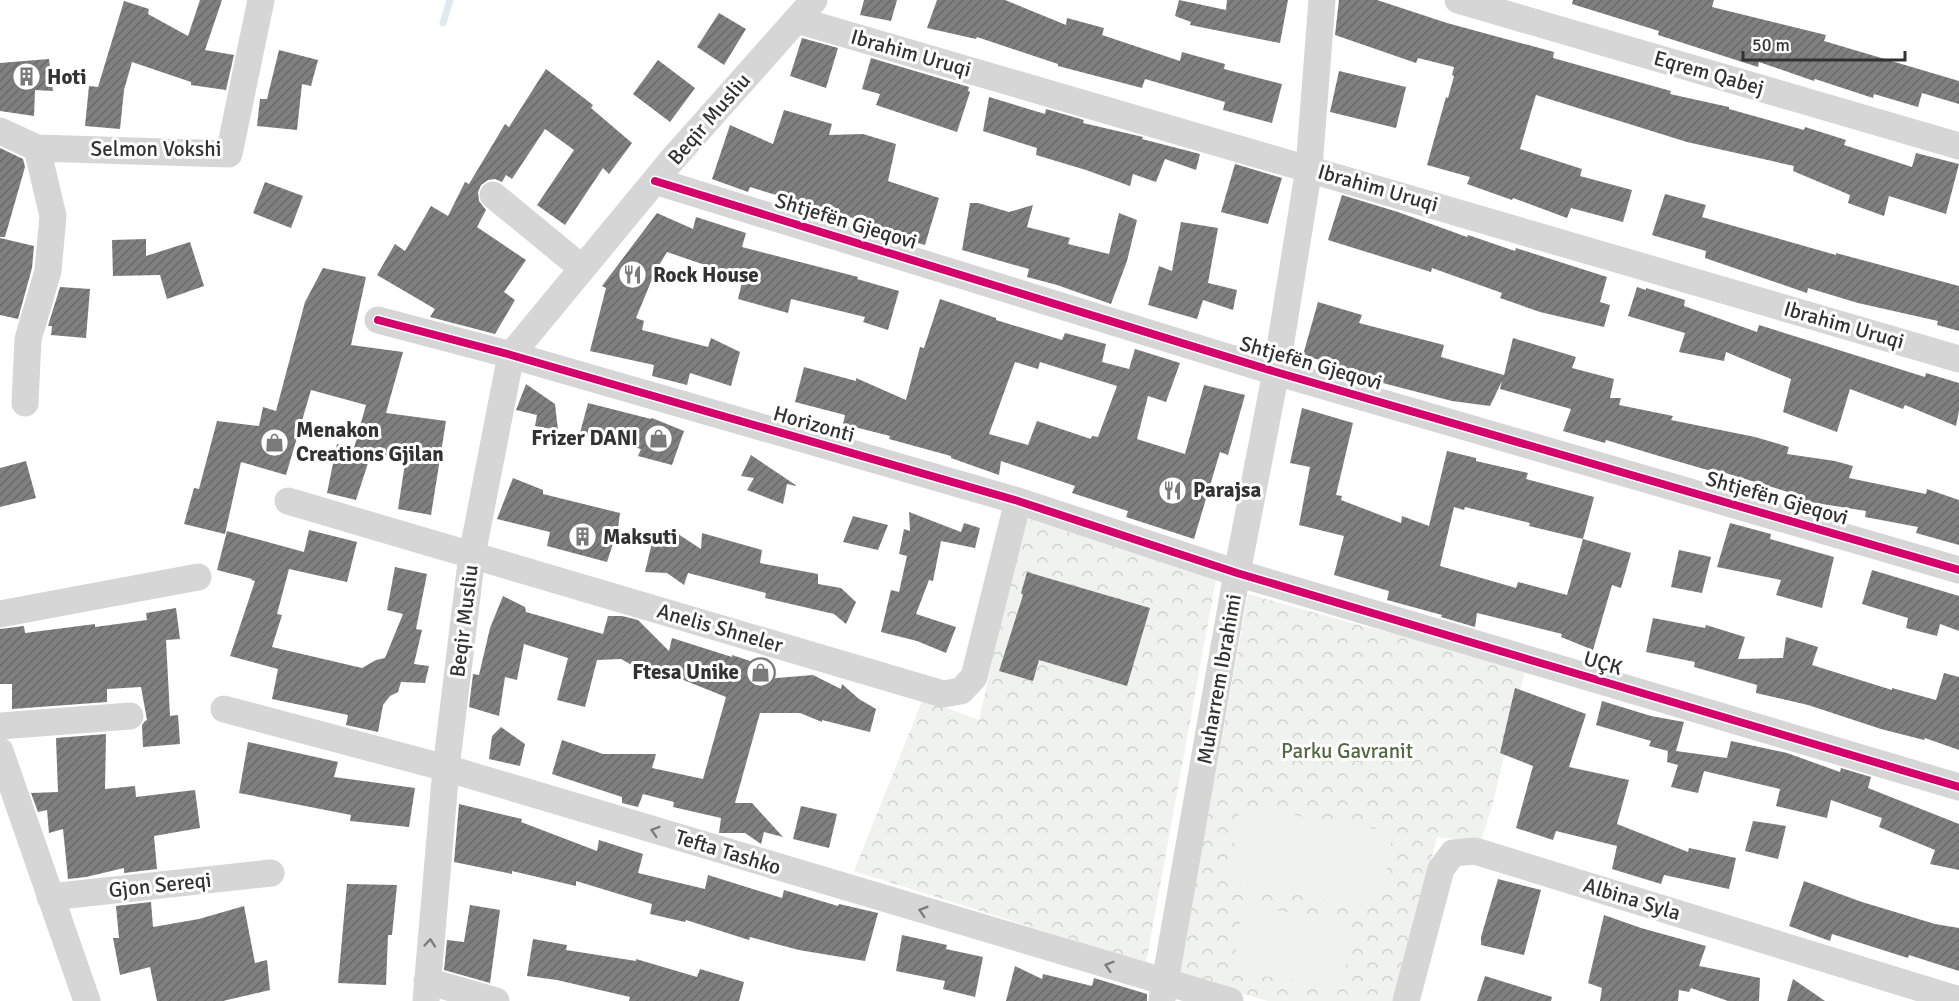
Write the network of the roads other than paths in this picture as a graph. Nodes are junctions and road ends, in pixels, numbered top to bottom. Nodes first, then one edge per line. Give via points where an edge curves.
1 (261, 0) edge
2 (814, 0) edge
3 (1322, 0) edge
4 (1458, 0) edge
5 (796, 20) junction
6 (0, 131) edge
7 (1959, 146) edge
8 (37, 148) junction
9 (1309, 168) junction
10 (655, 181) junction
11 (493, 195) dead end
12 (582, 268) junction
13 (378, 320) dead end
14 (510, 355) junction
15 (1959, 359) edge
16 (1276, 372) junction
17 (25, 404) dead end
18 (288, 501) dead end
19 (1018, 501) junction
20 (472, 555) junction
21 (1959, 570) edge
22 (1237, 573) junction
23 (198, 577) dead end
24 (0, 614) edge
25 (224, 709) dead end
26 (130, 716) dead end
27 (0, 726) edge
28 (0, 751) edge
29 (446, 768) junction
30 (1959, 787) edge
31 (271, 873) dead end
32 (50, 897) junction
33 (426, 991) edge
34 (1163, 992) edge
35 (1959, 1000) edge
36 (87, 1001) edge
37 (496, 1001) edge
38 (1230, 1001) edge
39 (1406, 1001) edge

1 - 8 street, Selmon Vokshi via 229,154
2 - 5 street, Beqir Musliu
3 - 9 street, Muharrem Ibrahimi
4 - 7 street, Eqrem Qabej
5 - 9 street, Ibrahim Uruqi
5 - 10 street, Beqir Musliu
6 - 8 street, Selmon Vokshi
8 - 17 street via 53,216 48,271 28,339
9 - 15 street, Ibrahim Uruqi
9 - 16 street, Muharrem Ibrahimi
10 - 12 street, Beqir Musliu
10 - 16 street, Shtjefën Gjeqovi
11 - 12 street
12 - 14 street, Beqir Musliu
13 - 14 street, Horizonti
14 - 19 street, Horizonti
14 - 20 street, Beqir Musliu
16 - 21 street, Shtjefën Gjeqovi
16 - 22 street, Muharrem Ibrahimi
18 - 20 street, Anelis Shneler
19 - 20 street, Anelis Shneler via 974,677 961,691 943,694
19 - 22 street, Horizonti
20 - 29 street, Beqir Musliu
22 - 30 street, UÇK
22 - 34 street, Muharrem Ibrahimi
23 - 24 street
25 - 29 street, Tefta Tashko
26 - 27 street
28 - 32 street
33 -> 29 street, Beqir Musliu
34 -> 29 street, Tefta Tashko
31 - 32 street, Gjon Sereqi
32 - 36 street
33 - 37 street
34 - 38 street, Tefta Tashko
35 - 39 street, Albina Syla via 1475,851 1453,853 1441,869

